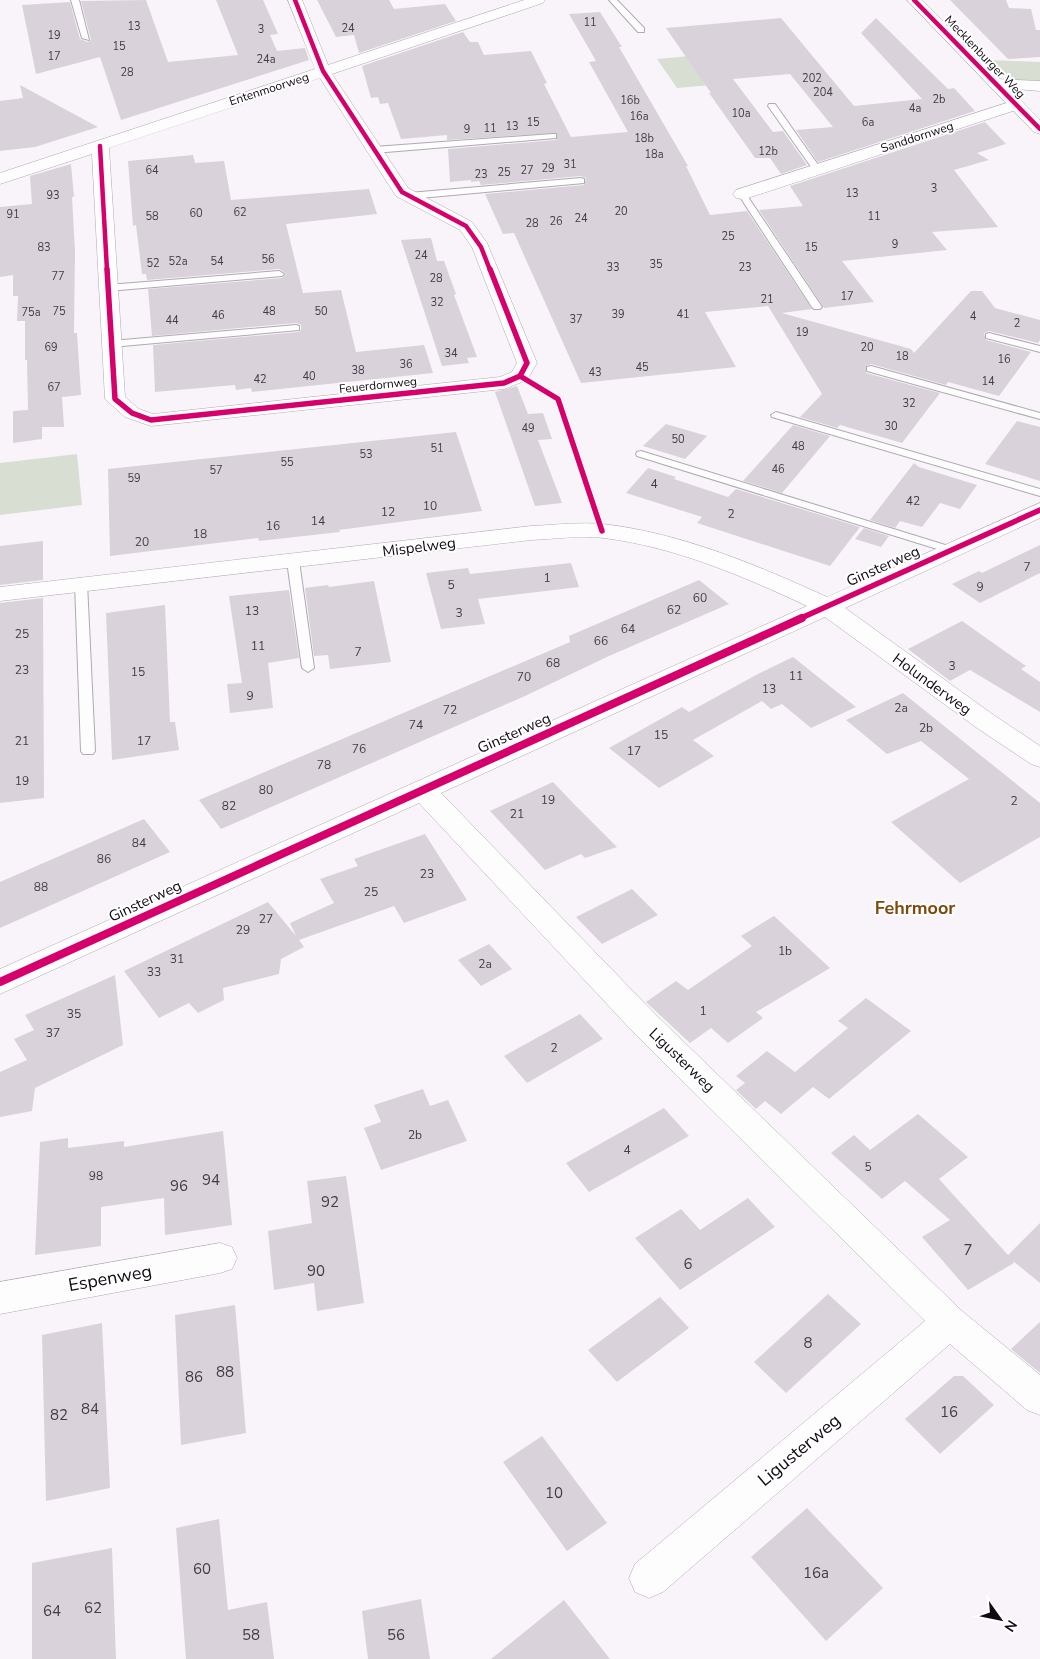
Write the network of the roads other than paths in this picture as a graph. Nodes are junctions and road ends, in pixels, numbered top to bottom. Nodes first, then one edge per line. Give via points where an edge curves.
1 (75, 0) edge
2 (295, 0) edge
3 (538, 0) edge
4 (613, 0) edge
5 (914, 0) edge
6 (641, 30) dead end
7 (86, 38) dead end
8 (323, 71) junction
9 (996, 84) junction
10 (1040, 86) edge
11 (1016, 105) junction
12 (772, 106) dead end
13 (1040, 129) edge
14 (553, 136) dead end
15 (100, 146) junction
16 (374, 150) junction
17 (817, 169) junction
18 (0, 179) edge
19 (581, 182) dead end
20 (742, 194) joint
21 (410, 196) junction
22 (279, 274) dead end
23 (108, 288) junction
24 (817, 307) dead end
25 (296, 328) dead end
26 (989, 336) dead end
27 (111, 344) junction
28 (1040, 350) edge
29 (871, 369) dead end
30 (776, 416) dead end
31 (1040, 416) edge
32 (641, 454) dead end
33 (1040, 493) edge
34 (1040, 510) edge
35 (952, 550) junction
36 (293, 561) junction
37 (81, 583) junction
38 (0, 594) edge
39 (826, 606) junction
40 (308, 668) dead end
41 (88, 751) dead end
42 (1040, 758) edge
43 (422, 790) junction
44 (0, 982) edge
45 (220, 1258) dead end
46 (0, 1298) edge
47 (950, 1322) junction
48 (1040, 1398) edge
49 (649, 1578) dead end

1 - 7 lane
2 - 8 street, Feuerdornweg
3 - 8 street, Entenmoorweg
4 - 6 lane
5 - 9 street, Mecklenburger Weg
8 - 15 street, Entenmoorweg
8 - 16 street, Feuerdornweg
9 - 10 street
9 - 11 street, Mecklenburger Weg
11 - 13 street, Mecklenburger Weg
11 - 17 street, Sanddornweg
12 - 17 lane
14 - 16 lane
15 - 18 street, Entenmoorweg
15 - 23 street, Feuerdornweg
16 - 21 street, Feuerdornweg via 402,192
17 - 20 street, Sanddornweg
19 - 21 lane
20 - 24 lane
21 - 27 street, Feuerdornweg via 466,226 481,247 527,363 520,376 504,383 151,420 132,413 115,399
22 - 23 lane
23 - 27 street, Feuerdornweg
25 - 27 lane
26 - 28 lane
29 - 31 lane
30 - 33 lane
32 - 35 lane
34 - 35 street, Ginsterweg
35 - 39 street, Ginsterweg
36 - 37 street, Mispelweg
36 - 39 street, Mispelweg via 531,534 602,531 654,540 703,555
36 - 40 lane
37 - 38 street, Mispelweg
37 - 41 lane
39 - 42 street, Holunderweg
39 - 43 street, Ginsterweg
43 - 44 street, Ginsterweg
43 - 47 street, Ligusterweg via 646,1025
45 - 46 street, Espenweg
47 - 48 street, Ligusterweg
47 - 49 street, Ligusterweg

